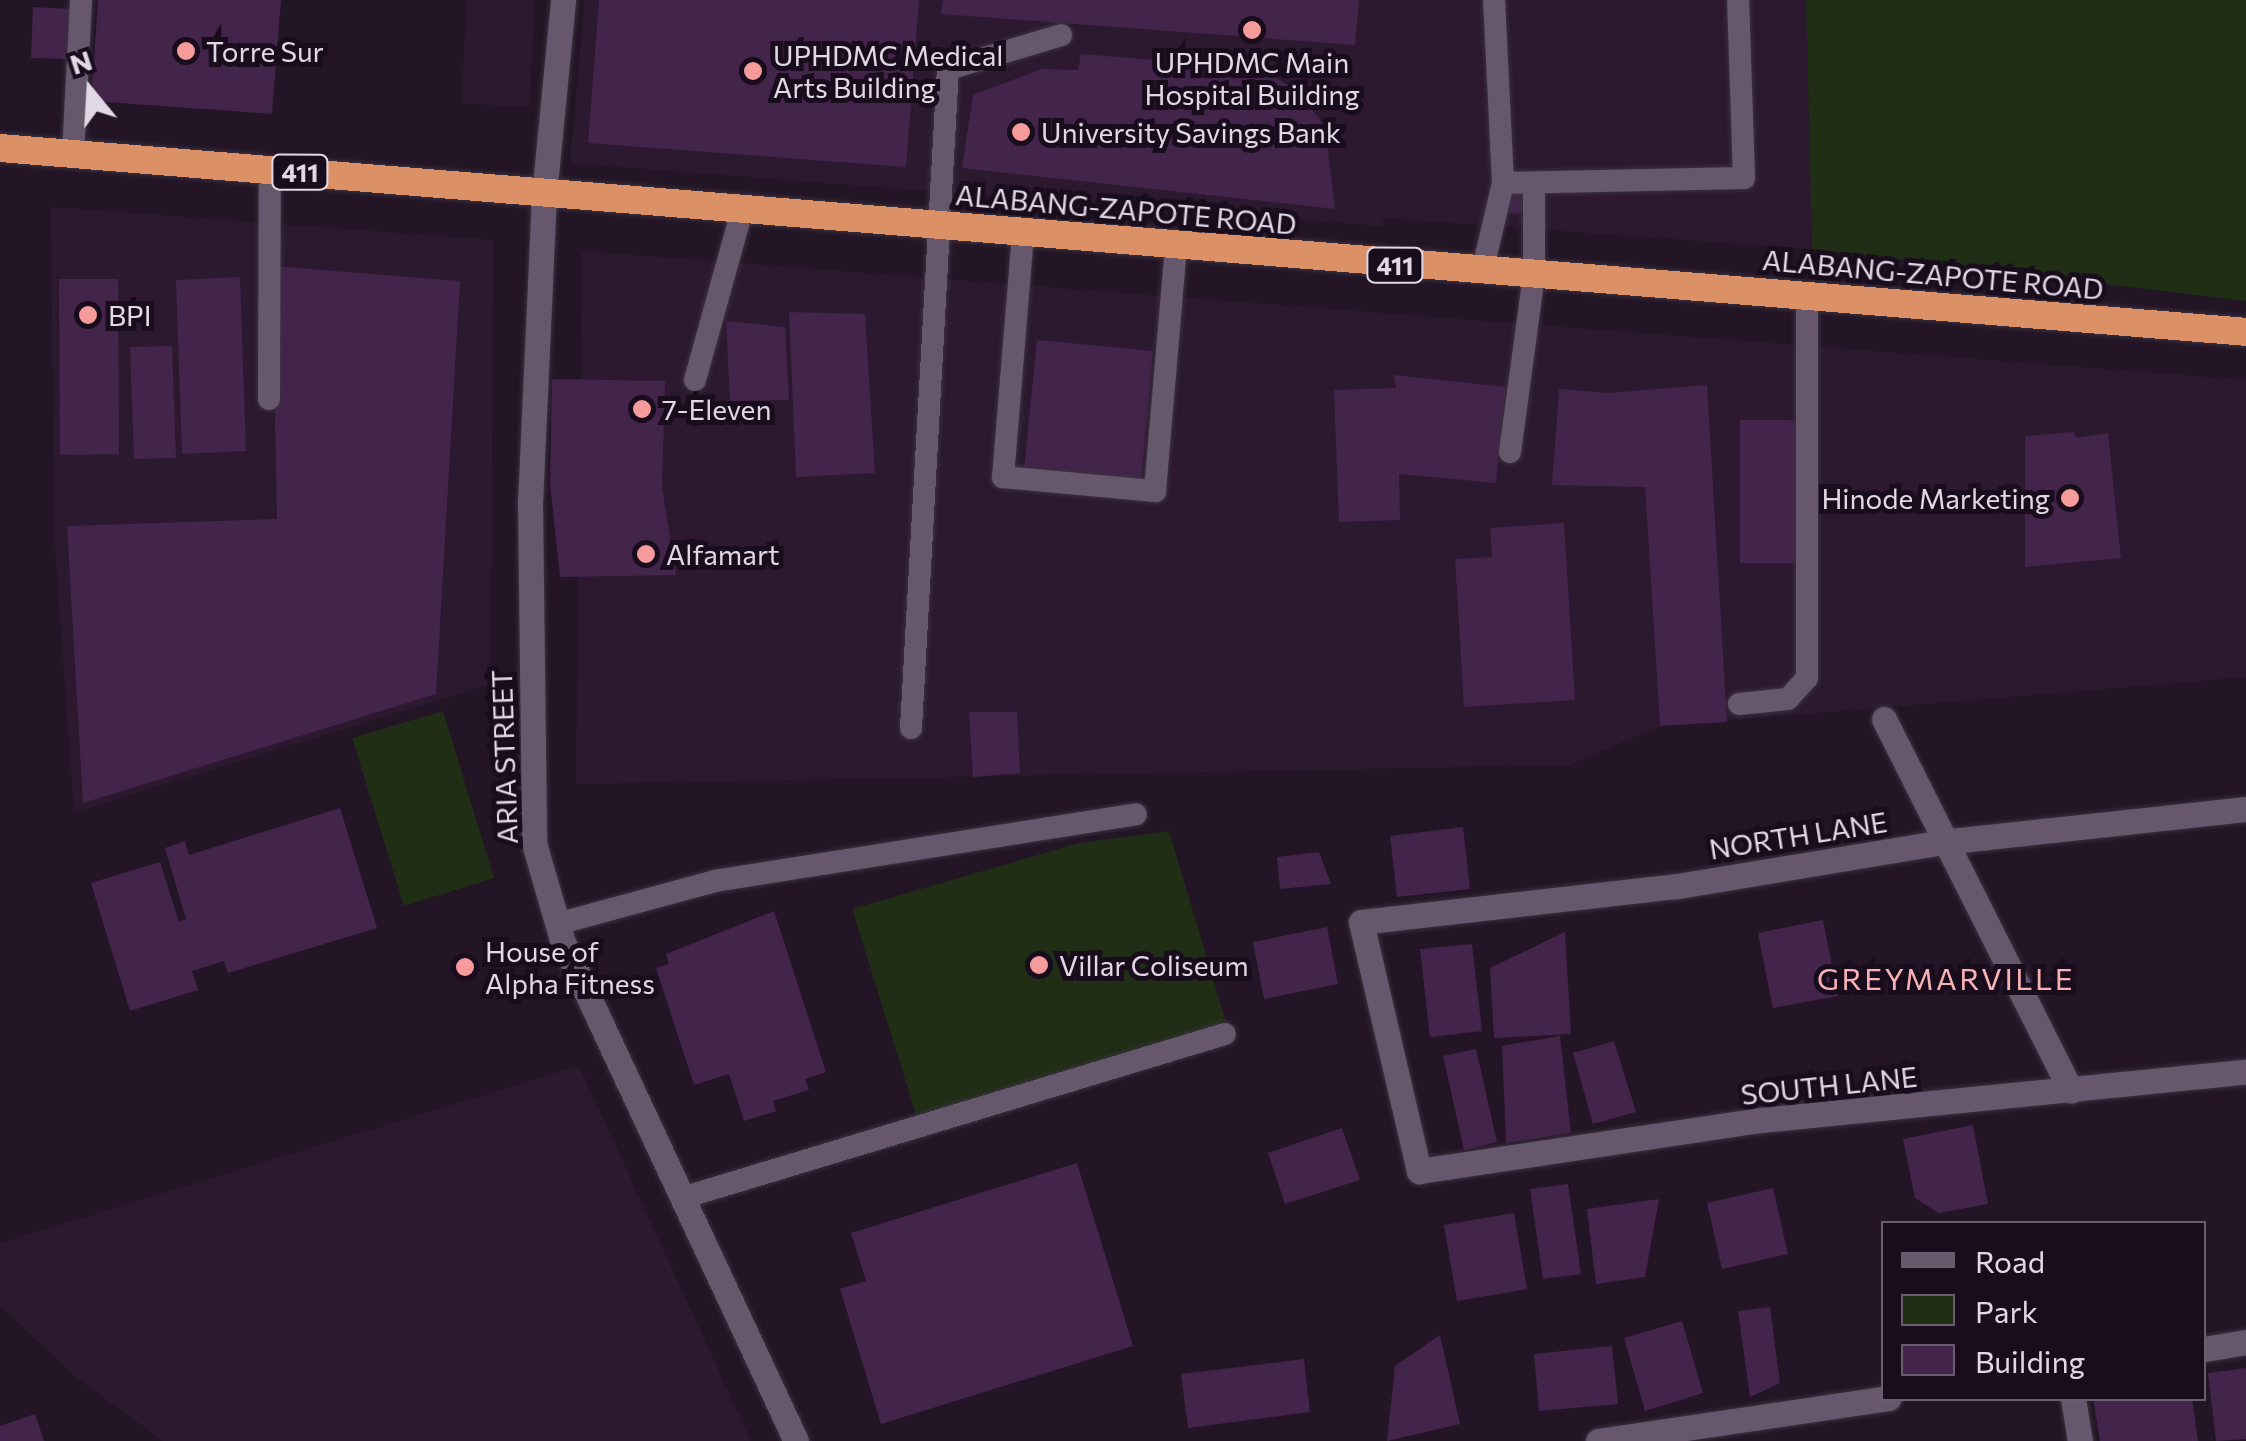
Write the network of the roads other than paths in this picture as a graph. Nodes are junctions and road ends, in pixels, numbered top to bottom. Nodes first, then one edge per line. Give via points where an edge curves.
1 (81, 0) edge
2 (562, 0) edge
3 (1494, 0) edge
4 (1738, 0) edge
5 (1061, 35) dead end
6 (0, 148) edge
7 (73, 154) junction
8 (270, 170) junction
9 (1502, 182) junction
10 (1534, 185) junction
11 (544, 195) junction
12 (742, 210) junction
13 (938, 226) junction
14 (1023, 234) junction
15 (1176, 247) junction
16 (1482, 272) junction
17 (1534, 275) junction
18 (1807, 296) junction
19 (2246, 332) edge
20 (696, 380) dead end
21 (269, 399) dead end
22 (1510, 452) dead end
23 (1740, 704) dead end
24 (1884, 719) dead end
25 (911, 728) dead end
26 (2246, 809) edge
27 (1136, 814) dead end
28 (1943, 842) junction
29 (557, 924) junction
30 (1225, 1034) dead end
31 (2246, 1072) edge
32 (2071, 1091) junction
33 (1419, 1171) joint
34 (682, 1198) junction
35 (2246, 1342) edge
36 (2206, 1349) edge
37 (1881, 1399) edge
38 (2073, 1401) edge
39 (796, 1441) edge
40 (1598, 1441) edge
41 (2080, 1441) edge

1 - 7 lane
2 - 11 street, ARIA STREET
3 - 9 lane
4 - 10 lane via 1744,178
5 - 13 lane via 948,70
6 - 7 highway, ALABANG-ZAPOTE ROAD / 411
7 - 8 highway, ALABANG-ZAPOTE ROAD / 411
8 - 11 highway, ALABANG-ZAPOTE ROAD / 411
8 - 21 lane
9 - 10 lane
9 - 16 lane
10 - 17 lane
11 - 12 highway, ALABANG-ZAPOTE ROAD / 411
11 - 29 street, ARIA STREET via 530,500 528,749 534,843
12 - 13 highway, ALABANG-ZAPOTE ROAD / 411
12 - 20 lane
13 - 14 highway, ALABANG-ZAPOTE ROAD / 411
13 - 25 lane
14 - 15 highway, ALABANG-ZAPOTE ROAD / 411
14 - 15 lane via 1003,477 1155,491
15 - 16 highway, ALABANG-ZAPOTE ROAD / 411
16 - 17 highway, ALABANG-ZAPOTE ROAD / 411
17 - 18 highway, ALABANG-ZAPOTE ROAD / 411
17 - 22 lane
18 - 19 highway, ALABANG-ZAPOTE ROAD / 411
18 - 23 lane via 1807,678 1788,698
24 - 28 street
26 - 28 street, NORTH LANE
27 - 29 lane via 715,881
28 - 32 street
28 - 33 street, NORTH LANE via 1676,886 1361,922
29 - 34 street, ARIA STREET
30 - 34 lane
31 - 32 street, SOUTH LANE
32 - 33 street, SOUTH LANE via 1761,1120
34 - 39 street, ARIA STREET
35 - 36 street
37 - 40 street
38 - 41 street

